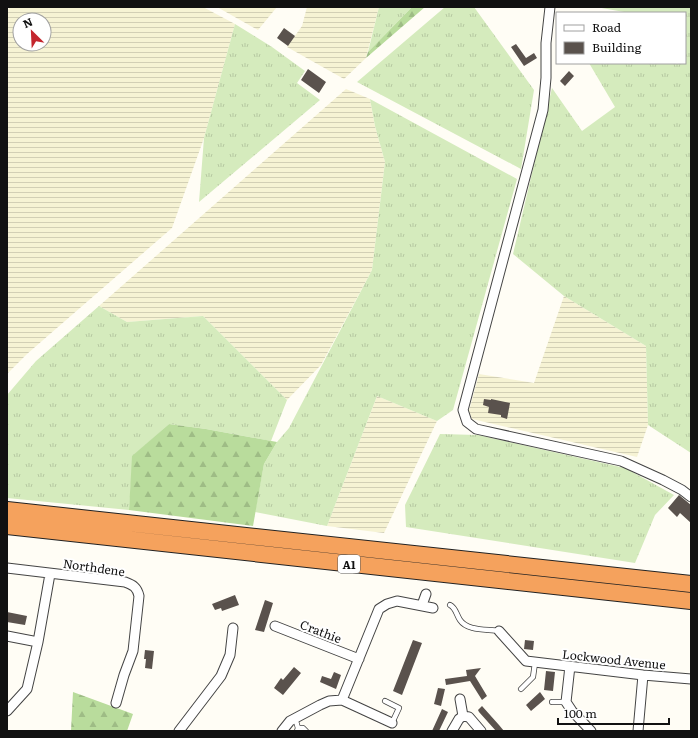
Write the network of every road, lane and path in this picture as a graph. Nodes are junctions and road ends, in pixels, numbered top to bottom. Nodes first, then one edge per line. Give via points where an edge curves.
1 (550, 7) edge
2 (691, 497) edge
3 (7, 510) edge
4 (7, 526) edge
5 (7, 568) edge
6 (50, 574) junction
7 (691, 584) edge
8 (426, 594) dead end
9 (691, 601) edge
10 (450, 604) dead end
11 (422, 605) junction
12 (433, 608) dead end
13 (275, 626) dead end
14 (233, 628) dead end
15 (499, 631) joint
16 (7, 636) edge
17 (38, 642) junction
18 (359, 659) junction
19 (535, 663) junction
20 (570, 666) junction
21 (643, 675) junction
22 (691, 679) edge
23 (521, 689) dead end
24 (460, 699) dead end
25 (342, 700) junction
26 (385, 701) dead end
27 (552, 702) dead end
28 (566, 702) junction
29 (116, 703) dead end
30 (7, 711) edge
31 (463, 716) junction
32 (295, 718) junction
33 (392, 723) joint
34 (297, 730) edge
35 (179, 731) edge
36 (282, 731) edge
37 (306, 731) edge
38 (452, 731) edge
39 (481, 731) edge
40 (591, 731) edge
41 (638, 731) edge

1 - 2 street via 543,110 463,410 467,422 476,429 621,461 663,480
3 - 7 highway, A1
4 - 9 highway, A1
5 - 6 street, Northdene
6 - 17 street, Northdene
6 - 29 street, Northdene via 125,582 137,590 139,596 133,651
8 - 11 street
10 - 15 lane via 466,627
11 - 12 street
11 - 18 street via 397,601 379,609
13 - 18 street, Crathie
14 - 35 street via 230,655 220,676
15 - 19 street, Lockwood Avenue via 526,661
16 - 17 street
17 - 30 street, Northdene via 27,689
18 - 25 street
19 - 20 street, Lockwood Avenue
19 - 23 lane via 533,677
20 - 21 street, Lockwood Avenue
20 - 28 street
21 - 22 street, Lockwood Avenue
21 - 41 street
24 - 31 street
25 - 32 street via 329,701
25 - 33 street
26 - 33 lane via 399,708
27 - 28 lane
28 - 40 street
31 - 38 street
31 - 39 street via 469,717
32 - 34 lane
32 - 36 street
34 - 37 lane via 303,728

